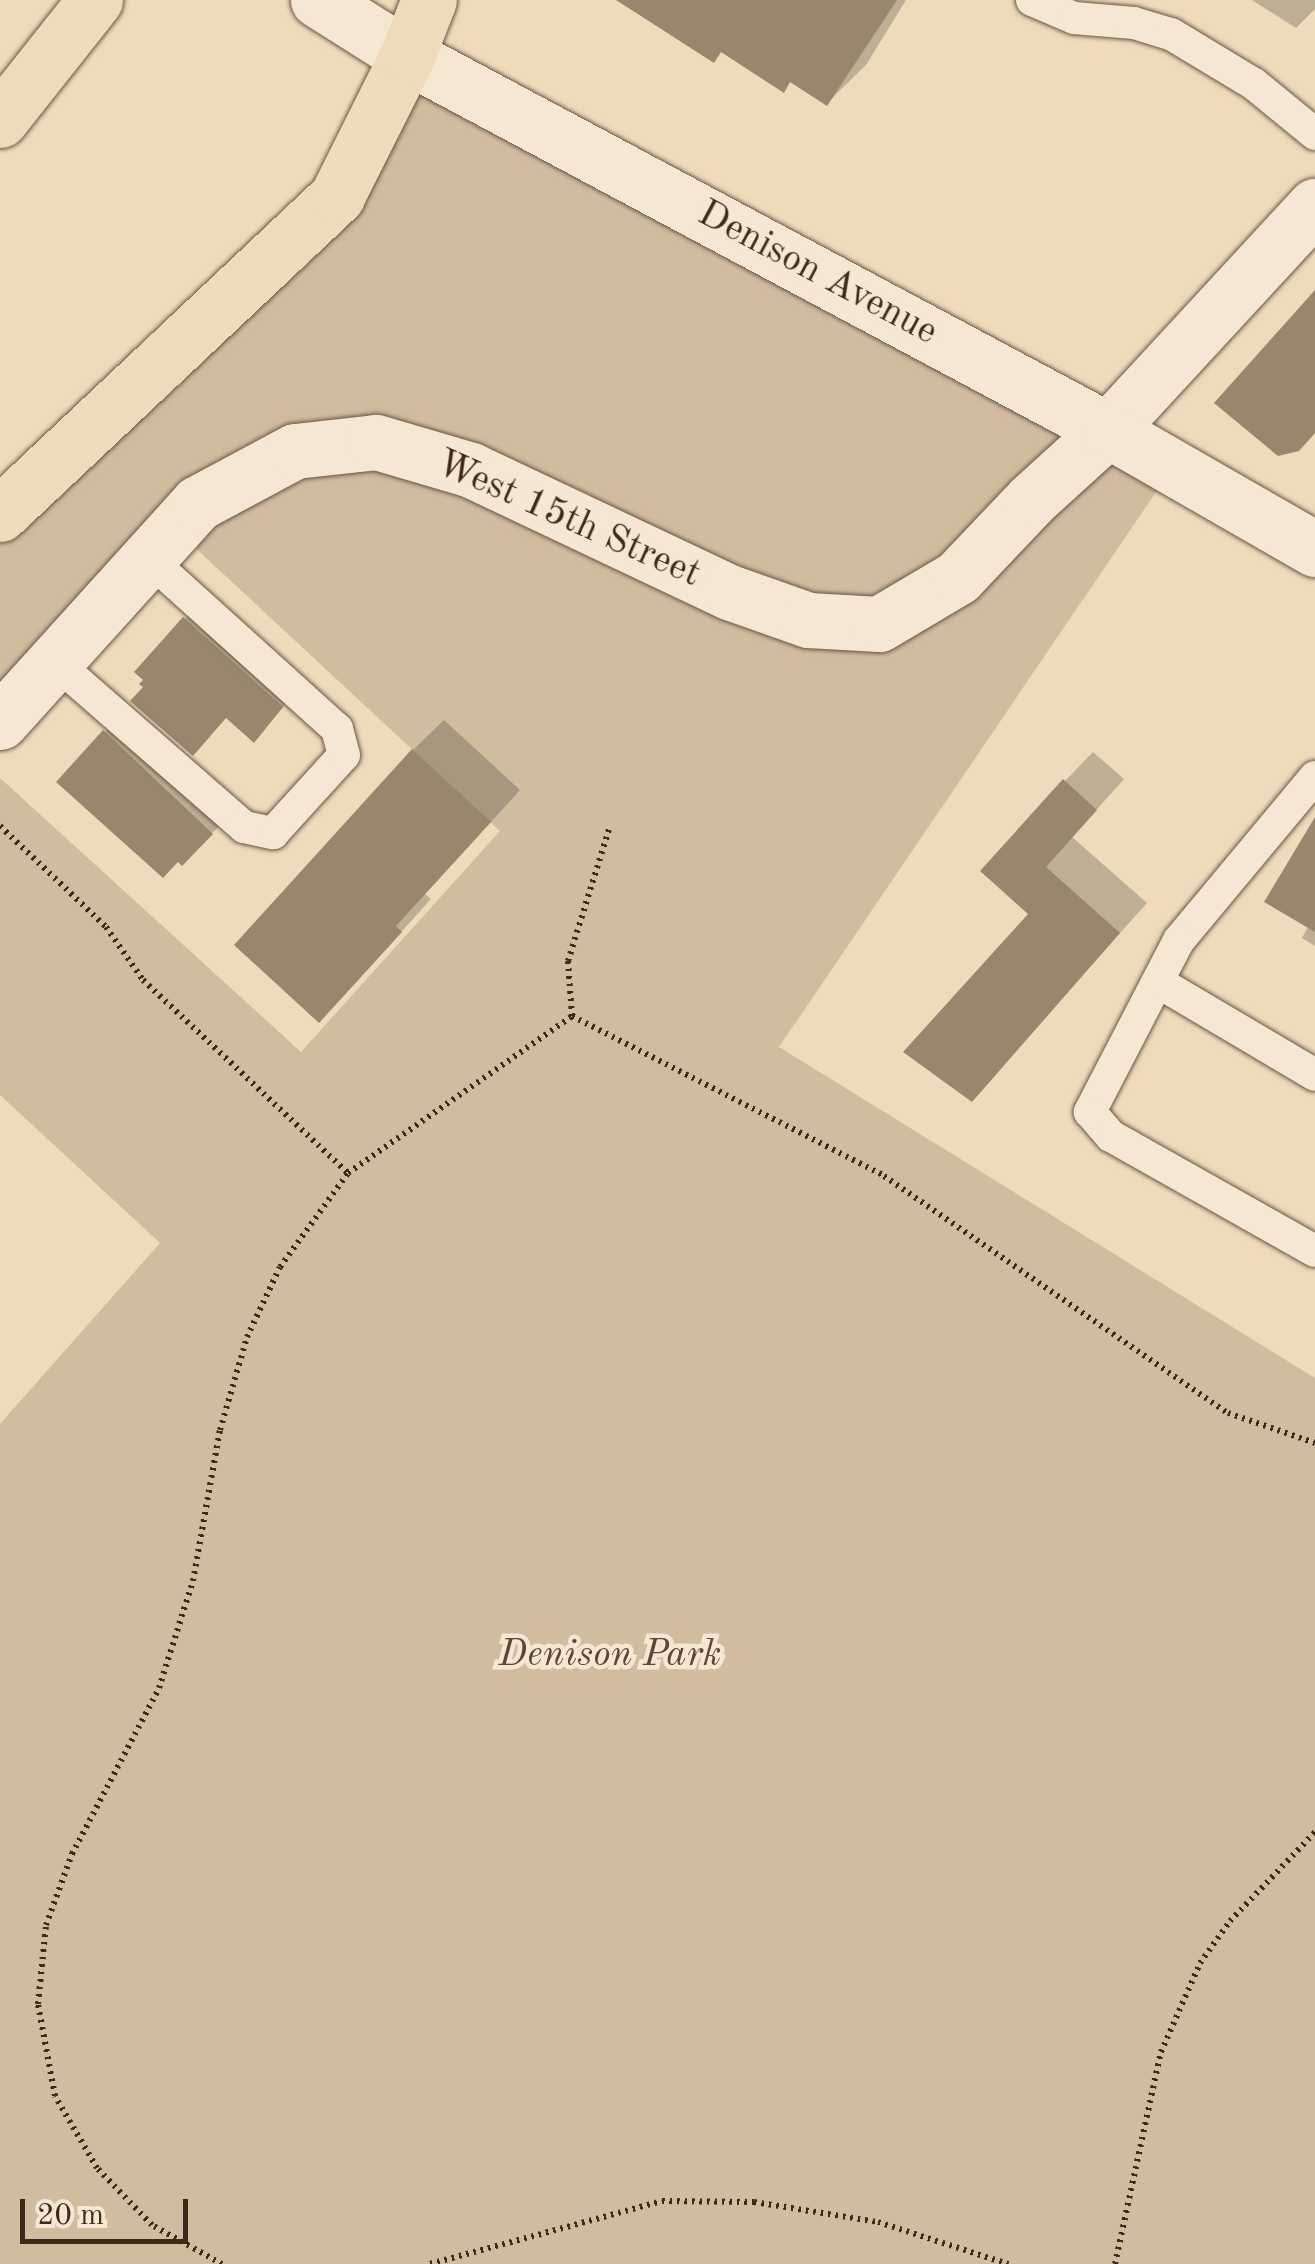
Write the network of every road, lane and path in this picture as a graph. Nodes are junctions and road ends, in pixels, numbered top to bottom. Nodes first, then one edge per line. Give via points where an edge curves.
1 (95, 0) edge
2 (318, 0) edge
3 (429, 0) edge
4 (1032, 0) edge
5 (407, 56) junction
6 (0, 120) edge
7 (1315, 134) edge
8 (1315, 206) edge
9 (1108, 430) junction
10 (0, 514) edge
11 (1315, 550) edge
12 (148, 558) junction
13 (55, 662) junction
14 (0, 722) edge
15 (1315, 777) edge
16 (0, 826) edge
17 (609, 829) dead end
18 (1158, 982) junction
19 (572, 1016) junction
20 (1315, 1075) edge
21 (348, 1173) junction
22 (1315, 1252) edge
23 (1315, 1443) edge
24 (1315, 1832) edge
25 (222, 2264) edge
26 (430, 2264) edge
27 (1008, 2264) edge
28 (1115, 2264) edge

1 - 6 highway
2 - 5 street, Denison Avenue
3 - 5 highway
4 - 7 lane via 1074,18 1171,34 1254,84
5 - 9 street, Denison Avenue
5 - 10 highway via 336,196
8 - 9 street, West 15th Street
9 - 11 street, Denison Avenue
9 - 12 street, West 15th Street via 958,577 879,624 808,620 729,592 470,470 376,442 296,451 198,503
12 - 13 street, West 15th Street
12 - 13 lane via 337,729 344,755 272,833 244,827
13 - 14 street, West 15th Street
15 - 18 lane via 1180,940
16 - 21 path via 106,927 143,980
17 - 19 path via 568,962
18 - 20 lane
18 - 22 lane via 1090,1112 1110,1136
19 - 21 path
19 - 23 path via 884,1176 1228,1412
21 - 25 path via 280,1267 248,1336 220,1430 193,1581 159,1688 72,1854 46,1925 38,2004 55,2096 96,2168 152,2225
24 - 28 path via 1200,1962 1161,2052
26 - 27 path via 662,2201 754,2202 878,2222

